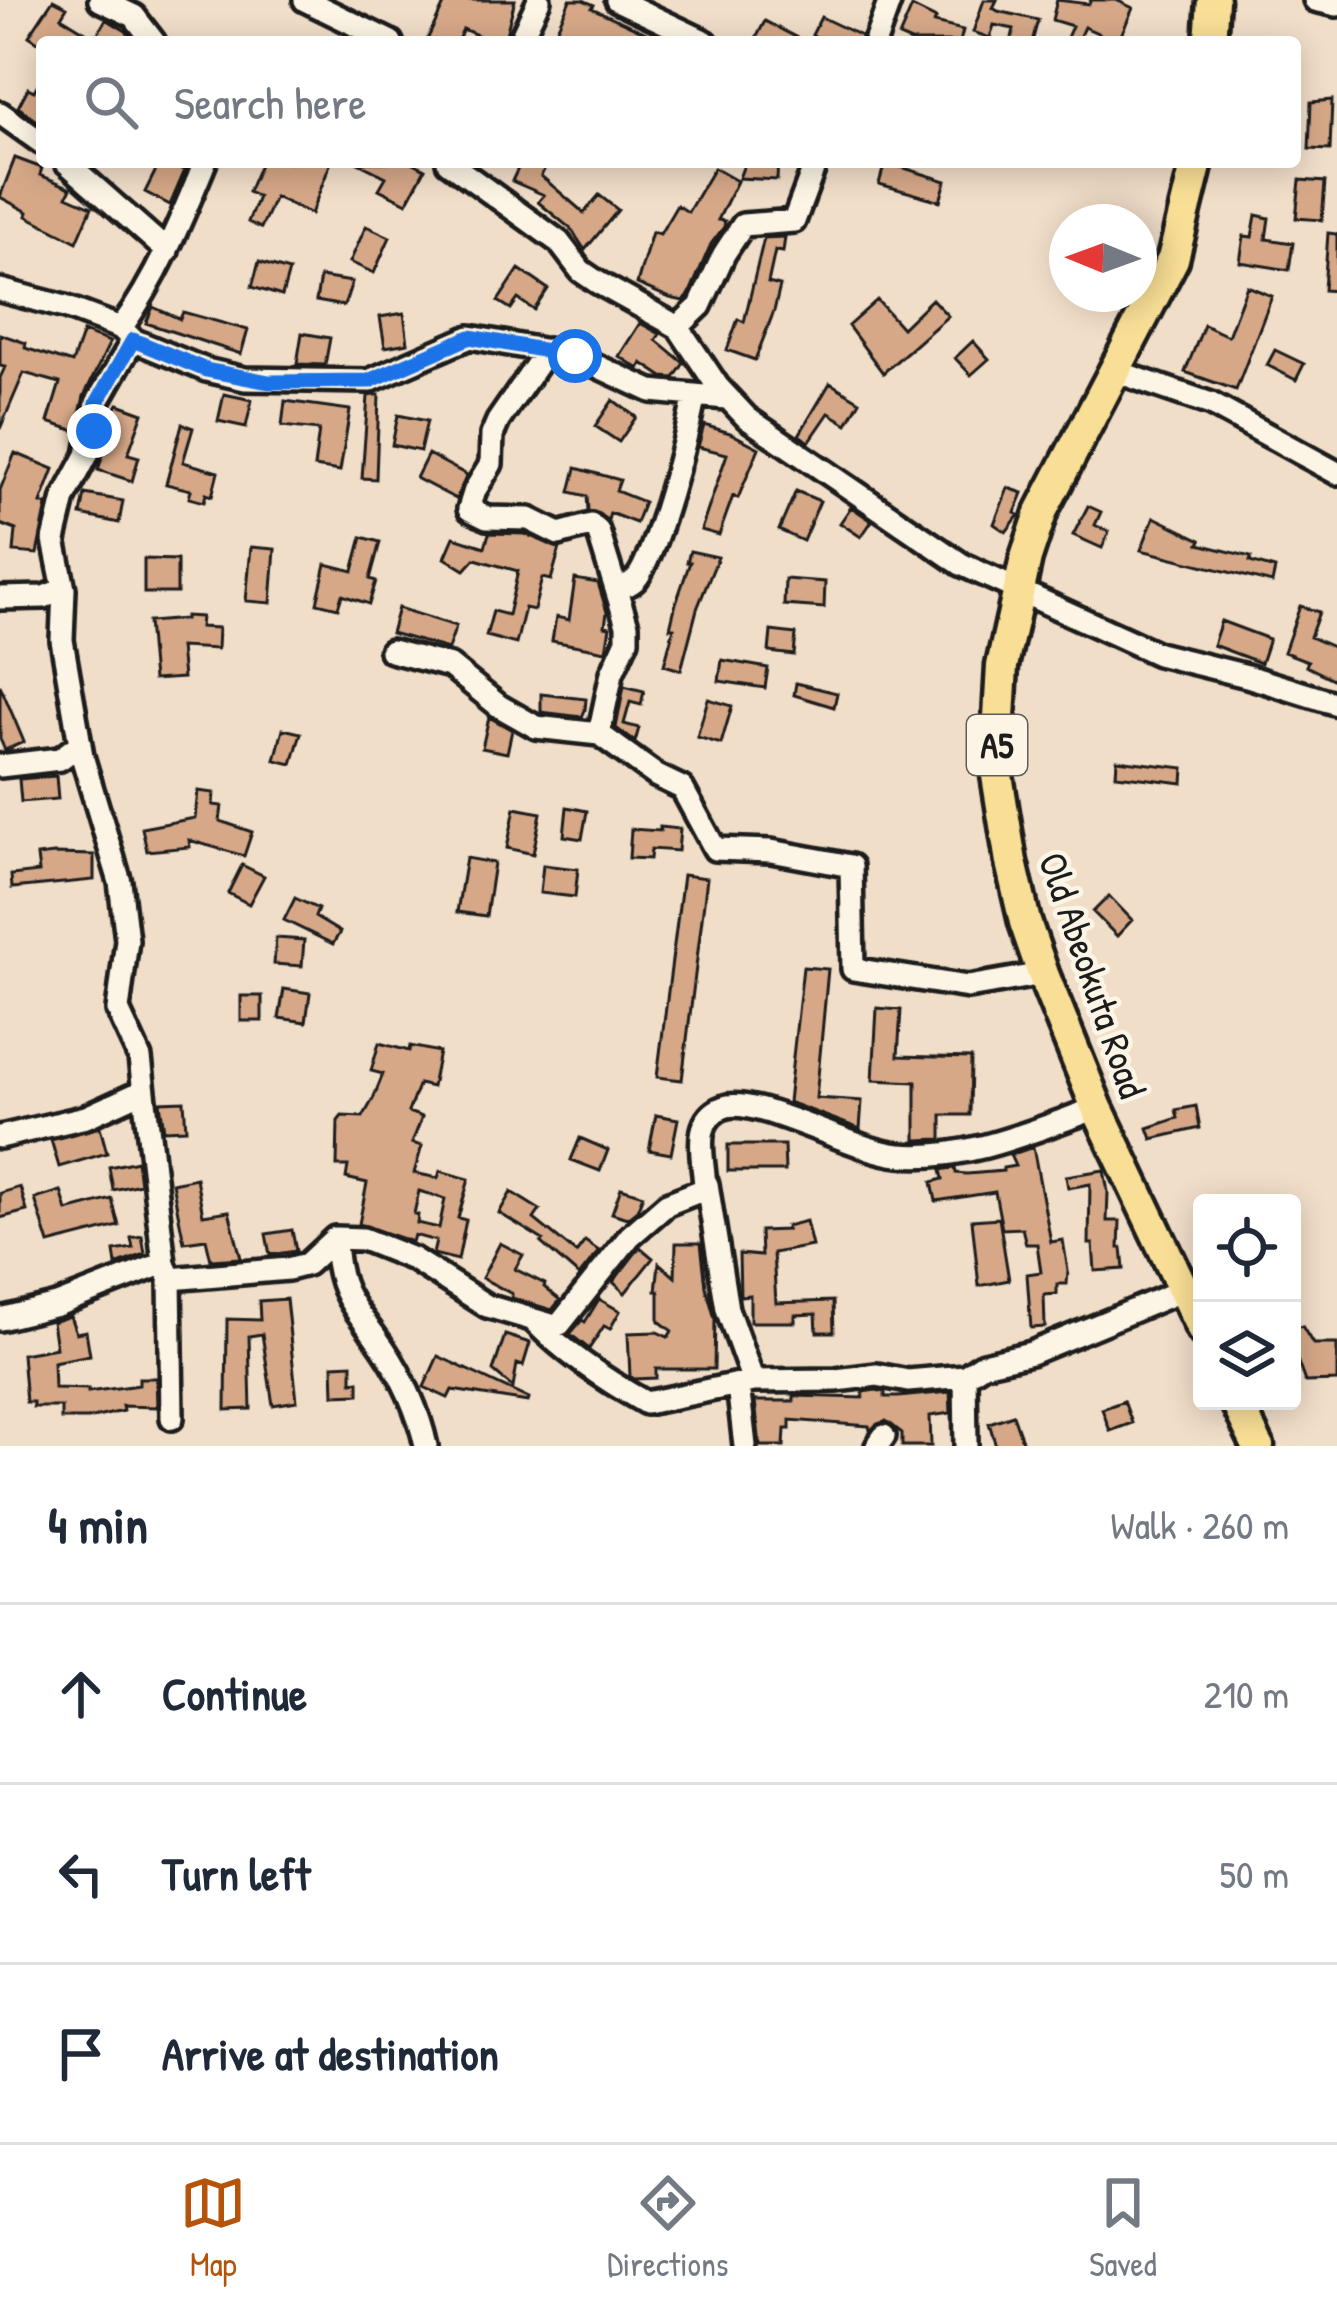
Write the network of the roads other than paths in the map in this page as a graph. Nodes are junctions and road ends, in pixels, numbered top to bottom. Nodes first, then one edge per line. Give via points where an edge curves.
1 (100, 0) edge
2 (305, 0) edge
3 (538, 0) edge
4 (617, 0) edge
5 (890, 0) edge
6 (1213, 0) edge
7 (1315, 0) edge
8 (1337, 5) edge
9 (149, 36) edge
10 (379, 36) edge
11 (522, 36) edge
12 (693, 36) edge
13 (877, 36) edge
14 (1210, 36) edge
15 (0, 113) edge
16 (36, 138) edge
17 (73, 168) edge
18 (202, 168) edge
19 (460, 168) edge
20 (814, 168) edge
21 (1196, 168) edge
22 (167, 251) junction
23 (0, 290) edge
24 (678, 327) junction
25 (127, 334) junction
26 (547, 350) junction
27 (1115, 371) junction
28 (694, 397) junction
29 (726, 398) junction
30 (1337, 473) edge
31 (617, 585) junction
32 (1017, 587) junction
33 (64, 589) junction
34 (0, 598) edge
35 (392, 651) dead end
36 (1337, 704) edge
37 (599, 734) junction
38 (80, 744) junction
39 (0, 766) edge
40 (1043, 974) junction
41 (142, 1091) junction
42 (1096, 1108) junction
43 (0, 1137) edge
44 (706, 1184) junction
45 (335, 1238) junction
46 (167, 1271) junction
47 (1183, 1290) junction
48 (1193, 1311) edge
49 (0, 1319) edge
50 (533, 1320) junction
51 (965, 1376) junction
52 (745, 1383) junction
53 (1240, 1410) edge
54 (172, 1418) dead end
55 (426, 1446) edge
56 (745, 1446) edge
57 (966, 1446) edge
58 (1258, 1446) edge

1 - 9 street via 134,16
2 - 10 street
3 - 11 street
4 - 12 street
5 - 13 street
6 - 14 highway
7 - 8 street
15 - 16 street
17 - 22 street
18 - 22 street
19 - 24 street via 559,242 581,271
20 - 24 street via 794,221 743,225 700,306
21 - 27 highway, Old Abeokuta Road / A5 via 1173,259
22 - 25 street
23 - 25 street
24 - 29 street
25 - 26 street via 206,370 269,382 369,381 470,337
25 - 33 street via 58,516
26 - 28 street via 594,363 638,388
26 - 31 street via 498,421 491,464 469,509 529,519 559,534 591,525
27 - 30 street via 1211,404
27 - 32 highway, Old Abeokuta Road / A5 via 1042,510
28 - 29 street
28 - 31 street via 638,578
29 - 32 street via 961,564
31 - 37 street via 627,640
32 - 36 street via 1158,654
32 - 40 highway, Old Abeokuta Road / A5 via 996,769 1010,862
33 - 34 street via 44,598
33 - 38 street via 62,640
35 - 37 street via 450,666 536,727
37 - 40 street via 682,788 715,849 851,866 853,969 968,987
38 - 39 street via 60,759
38 - 41 street via 120,882 127,940 118,1010 140,1058
40 - 42 highway, Old Abeokuta Road / A5
41 - 43 street via 86,1118
41 - 46 street
42 - 44 street via 994,1144 912,1156 874,1151 737,1104 706,1121
42 - 47 highway, Old Abeokuta Road / A5
44 - 50 street via 630,1236 560,1324
44 - 52 street
45 - 46 street via 307,1264 288,1269
45 - 50 street via 377,1243 487,1306
45 - 55 street via 336,1272 412,1402
46 - 49 street
46 - 54 street
47 - 48 highway, Old Abeokuta Road / A5
47 - 51 street
50 - 52 street via 646,1403
51 - 52 street
51 - 57 street
52 - 56 street
53 - 58 highway

